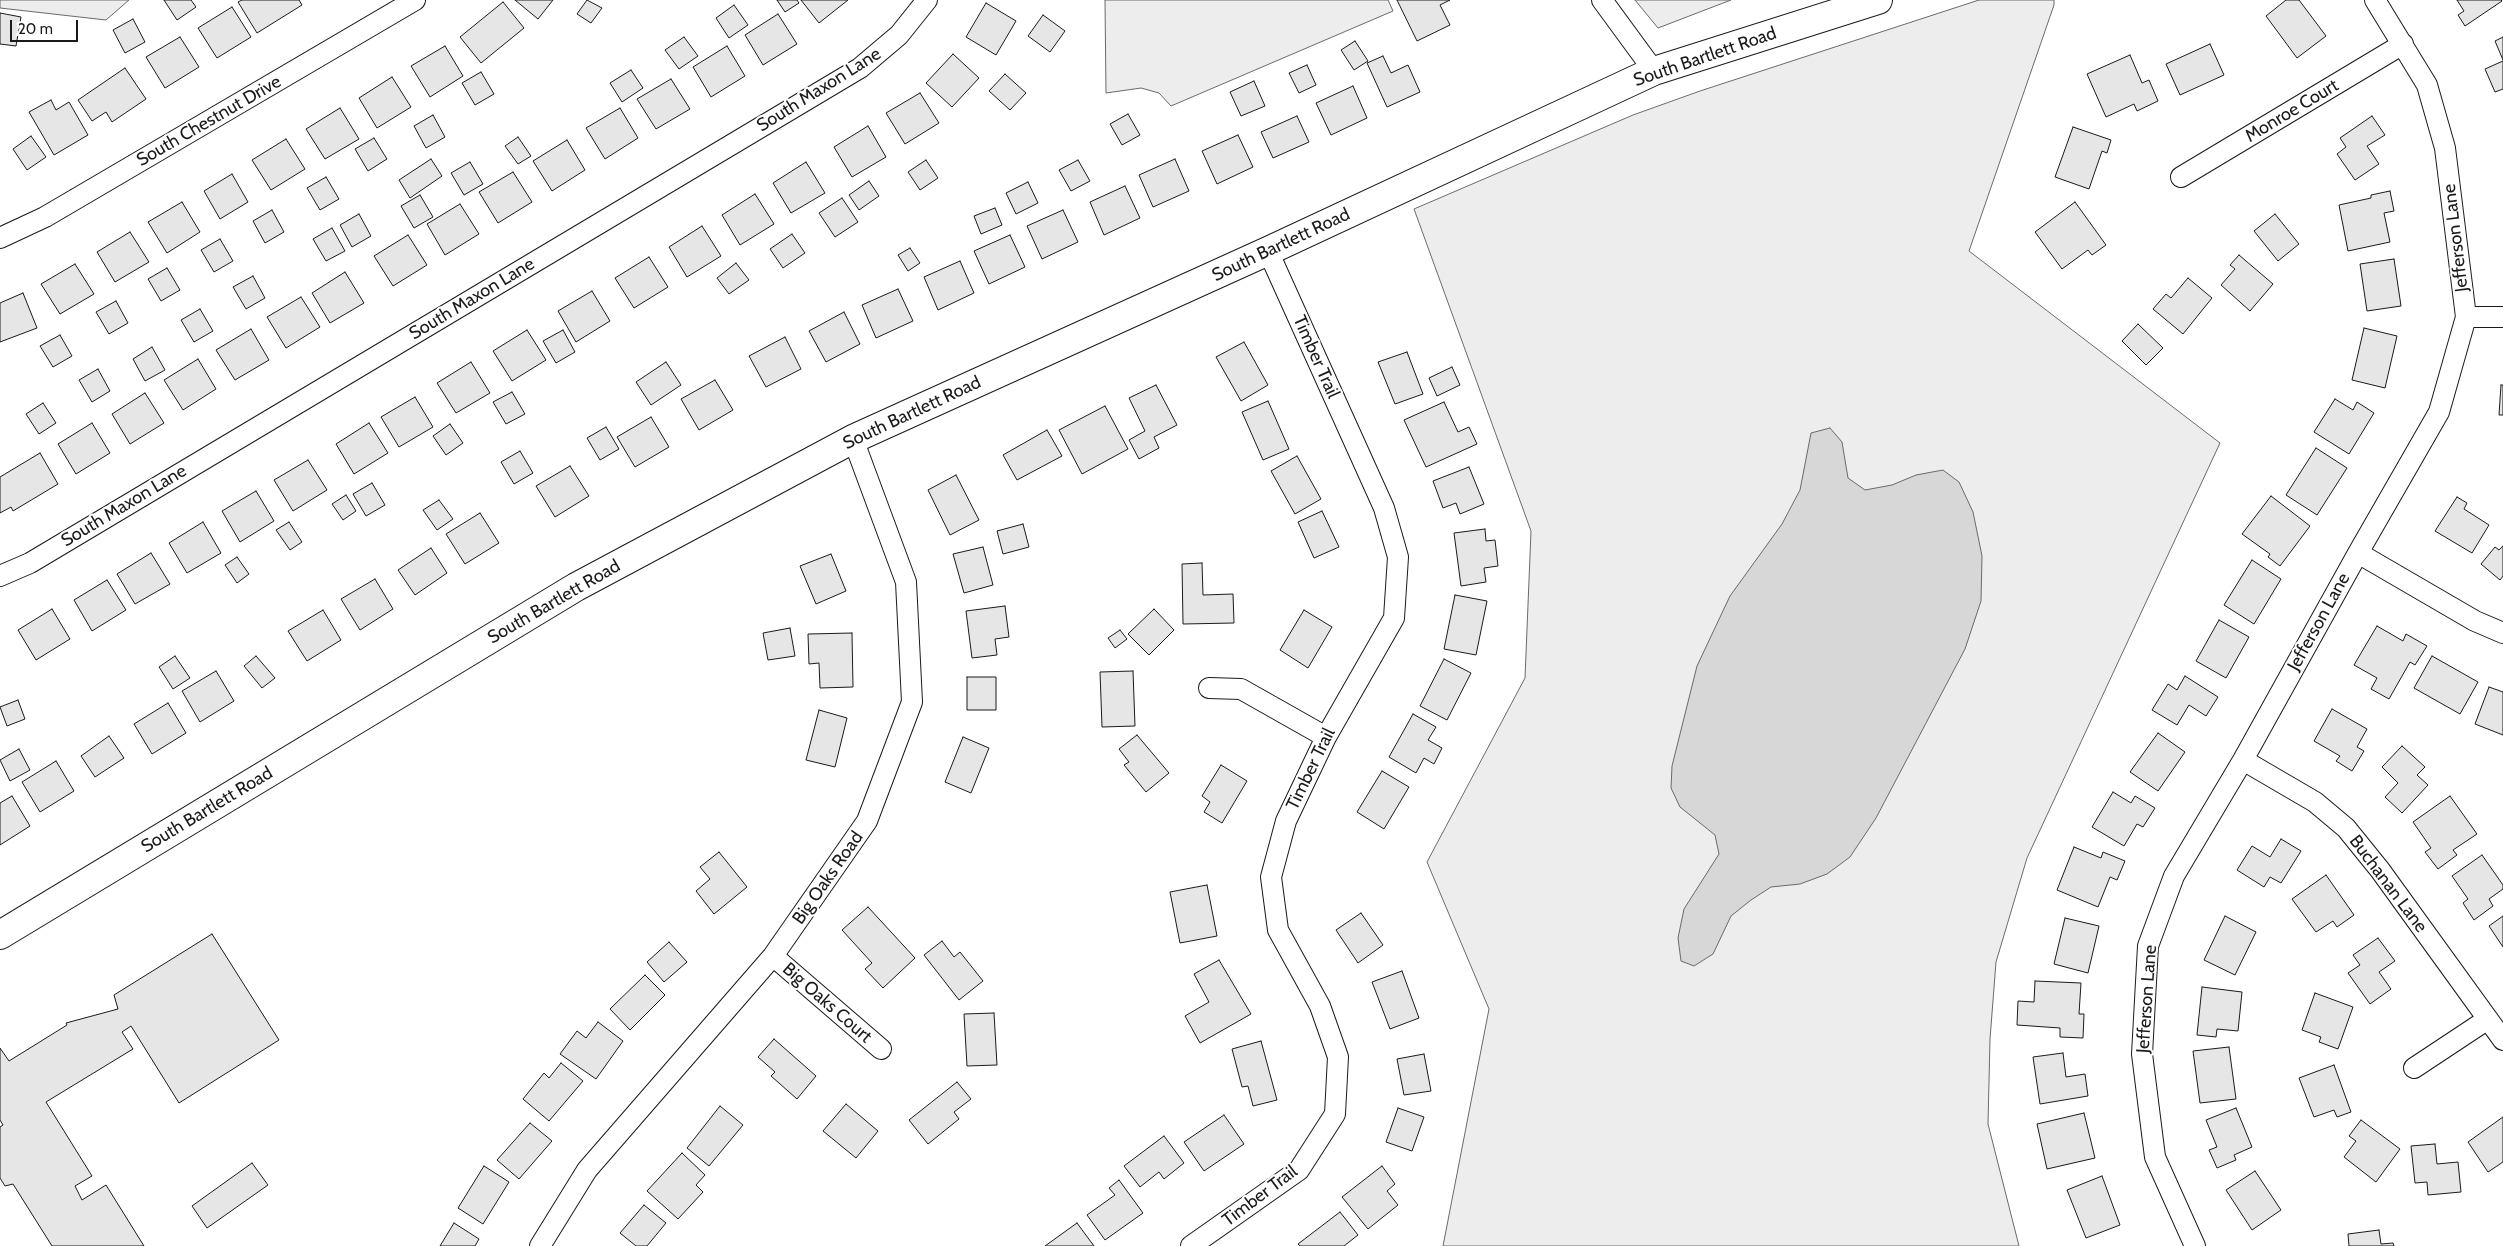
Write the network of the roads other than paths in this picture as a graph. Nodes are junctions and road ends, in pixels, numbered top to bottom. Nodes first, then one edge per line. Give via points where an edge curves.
1 (415, 0) edge
2 (927, 0) edge
3 (1602, 0) edge
4 (1878, 0) edge
5 (2375, 0) edge
6 (2403, 44) junction
7 (1654, 71) junction
8 (2181, 177) dead end
9 (0, 238) edge
10 (1268, 252) junction
11 (2466, 317) junction
12 (2503, 317) edge
13 (853, 439) junction
14 (2358, 553) junction
15 (0, 576) edge
16 (2503, 633) edge
17 (1209, 688) dead end
18 (1326, 737) junction
19 (2243, 760) junction
20 (0, 935) edge
21 (773, 956) junction
22 (2488, 1019) junction
23 (2503, 1040) edge
24 (881, 1049) dead end
25 (2414, 1068) dead end
26 (540, 1246) edge
27 (1191, 1246) edge
28 (2195, 1246) edge

1 - 9 street, South Chestnut Drive via 45,217
2 - 15 street, South Maxon Lane via 899,35 860,68 30,563
3 - 7 street
4 - 7 main road, South Bartlett Road
5 - 6 street, Jefferson Lane
6 - 8 street, Monroe Court
6 - 11 street, Jefferson Lane via 2427,85 2445,148
7 - 10 main road, South Bartlett Road
10 - 13 main road, South Bartlett Road
10 - 18 street, Timber Trail via 1384,508 1398,557 1394,618
11 - 12 street
11 - 14 street, Jefferson Lane via 2439,412
13 - 20 main road, South Bartlett Road via 576,587
13 - 21 street, Big Oaks Road via 906,582 912,702 867,821
14 - 16 street via 2476,621
14 - 19 street, Jefferson Lane
17 - 18 street via 1241,689
18 - 27 street, Timber Trail via 1286,821 1271,877 1278,930 1320,1006 1338,1057 1336,1114 1299,1170
19 - 22 street, Buchanan Lane via 2315,802 2346,828
19 - 28 street, Jefferson Lane via 2174,876 2148,946 2142,1054 2155,1158
21 - 24 street, Big Oaks Court
21 - 26 street, Big Oaks Road via 587,1170
22 - 23 street, Buchanan Lane
22 - 25 street

